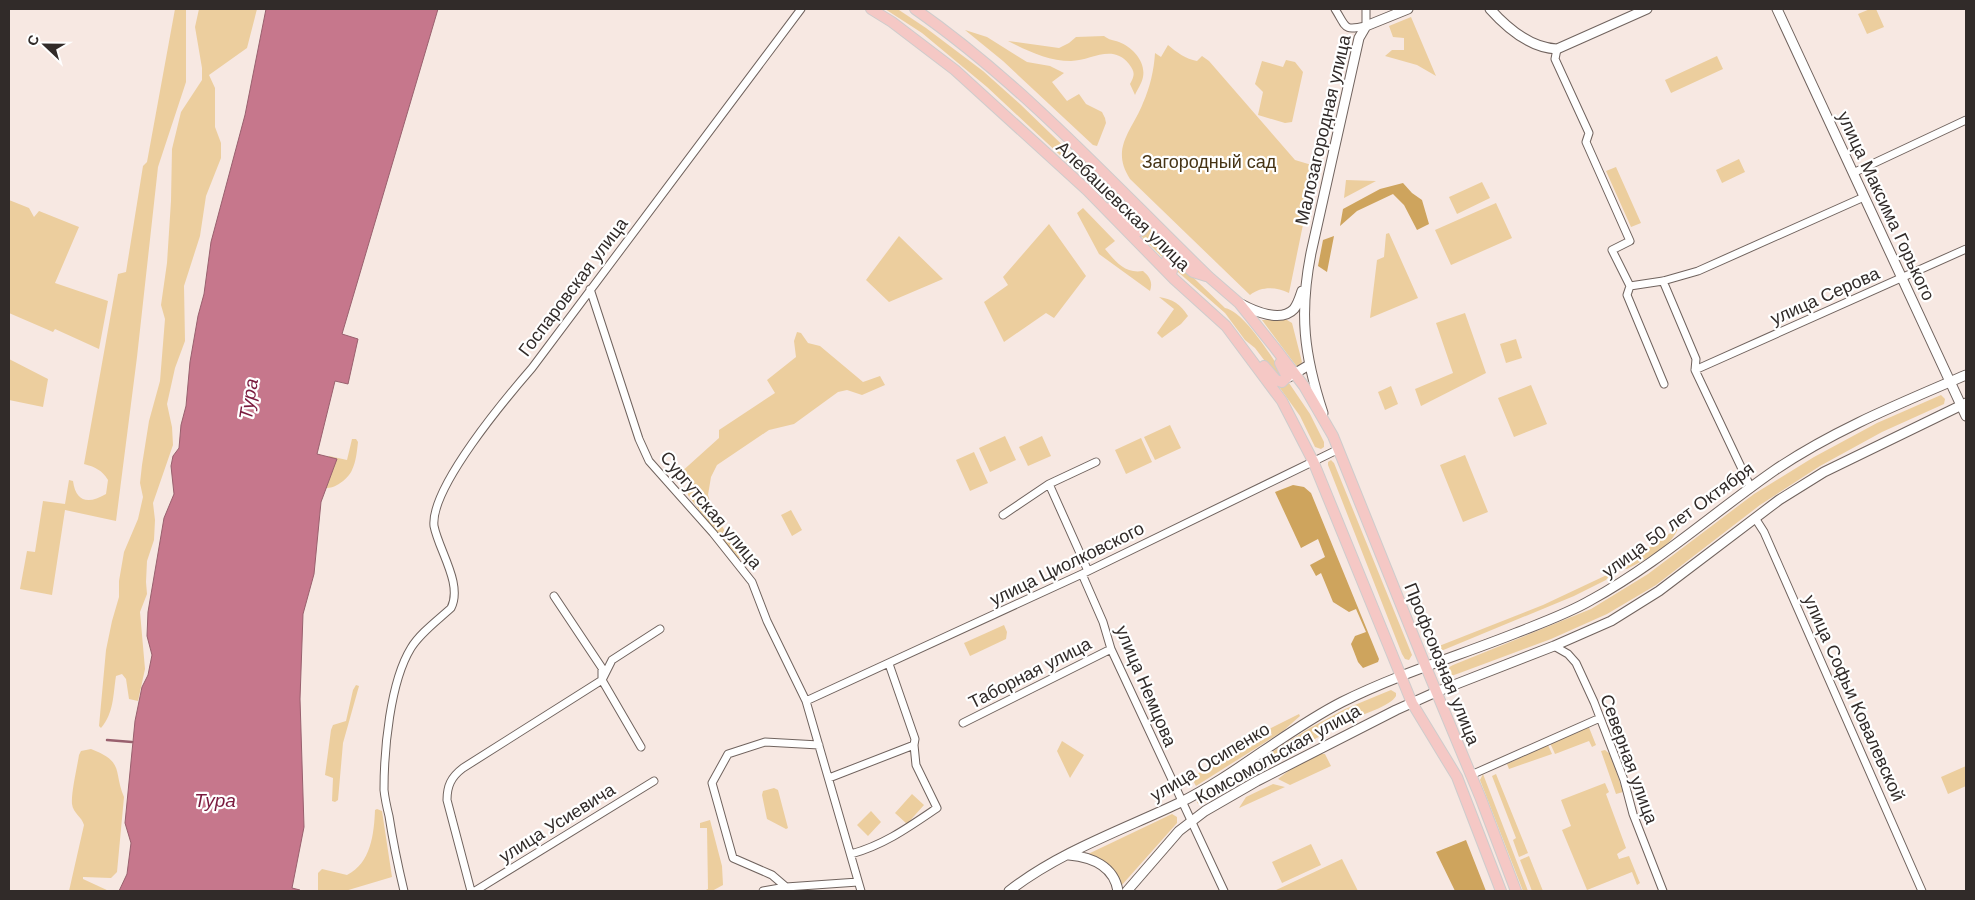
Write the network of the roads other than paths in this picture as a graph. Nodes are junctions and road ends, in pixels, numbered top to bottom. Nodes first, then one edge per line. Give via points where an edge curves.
1 (801, 9) edge
2 (871, 9) edge
3 (915, 9) edge
4 (1335, 9) edge
5 (1366, 9) edge
6 (1408, 9) edge
7 (1490, 9) edge
8 (1647, 9) edge
9 (1777, 9) edge
10 (1366, 26) junction
11 (1557, 49) junction
12 (1966, 120) edge
13 (1853, 173) junction
14 (1864, 197) junction
15 (1130, 200) junction
16 (1098, 202) junction
17 (1966, 249) edge
18 (1209, 277) junction
19 (1902, 278) junction
20 (1174, 279) junction
21 (1663, 281) junction
22 (1305, 284) junction
23 (1630, 286) junction
24 (590, 289) junction
25 (1239, 304) junction
26 (1243, 348) junction
27 (1276, 348) junction
28 (1309, 365) junction
29 (1695, 370) junction
30 (1295, 374) junction
31 (1966, 375) edge
32 (1285, 380) junction
33 (1950, 382) junction
34 (1664, 384) dead end
35 (1964, 404) edge
36 (1966, 416) edge
37 (1325, 420) junction
38 (1339, 449) junction
39 (1314, 461) junction
40 (1096, 462) dead end
41 (1049, 484) junction
42 (1751, 488) junction
43 (1003, 515) dead end
44 (1755, 518) junction
45 (1085, 572) junction
46 (554, 596) dead end
47 (660, 629) dead end
48 (1554, 646) junction
49 (1111, 649) junction
50 (889, 664) junction
51 (1426, 667) junction
52 (1402, 676) junction
53 (602, 680) junction
54 (1436, 692) junction
55 (806, 702) junction
56 (1412, 702) junction
57 (1600, 718) junction
58 (963, 723) dead end
59 (819, 745) junction
60 (914, 745) junction
61 (641, 747) dead end
62 (1471, 776) junction
63 (829, 778) junction
64 (654, 781) dead end
65 (1182, 801) junction
66 (1192, 820) junction
67 (851, 854) junction
68 (1068, 855) junction
69 (858, 882) junction
70 (786, 886) junction
71 (404, 891) edge
72 (470, 891) edge
73 (474, 891) edge
74 (763, 891) edge
75 (861, 891) edge
76 (1009, 891) edge
77 (1118, 891) edge
78 (1127, 891) edge
79 (1224, 891) edge
80 (1501, 891) edge
81 (1516, 891) edge
82 (1663, 891) edge
83 (1922, 891) edge

1 - 24 street, Госпаровская улица
2 - 16 main road, Алебашевская улица via 924,45 980,92
3 - 15 main road, Алебашевская улица via 998,73
4 - 10 street, Малозагородная улица via 1346,27
5 - 10 street
6 - 10 main road
7 - 11 main road via 1531,43
8 - 11 main road
9 - 13 main road, улица Максима Горького
10 - 22 main road, Малозагородная улица via 1358,38
11 - 23 street via 1555,59 1590,133 1586,142 1630,241 1612,250
12 - 13 street
13 - 14 main road, улица Максима Горького
14 - 19 main road, улица Максима Горького
14 - 21 street via 1698,272
15 - 16 main road via 1145,221 1142,230 1136,230 1116,211
15 - 18 main road, Алебашевская улица
16 - 20 main road, Алебашевская улица
17 - 19 street, улица Серова
18 - 20 main road via 1193,272 1176,257 1169,256 1166,262
18 - 25 main road, Алебашевская улица
19 - 29 street, улица Серова
19 - 33 main road, улица Максима Горького
20 - 26 main road, Алебашевская улица via 1226,326
21 - 23 street
21 - 29 street via 1696,359
22 - 25 main road, Малозагородная улица via 1296,305 1286,315 1263,313
22 - 28 main road, Малозагородная улица via 1304,315
23 - 34 street via 1627,295
24 - 55 street, Сургутская улица via 639,439 649,460 752,582 767,622
24 - 71 street, Госпаровская улица via 532,368 480,431 437,504 434,526 455,588 454,602 452,608 411,648 396,682 391,705 384,791
25 - 27 main road, Алебашевская улица
26 - 32 main road via 1254,353 1276,380
26 - 39 main road, Алебашевская улица via 1282,401
27 - 30 main road, Алебашевская улица
27 - 32 main road via 1286,373
28 - 30 main road
28 - 37 main road, Малозагородная улица
29 - 42 street
30 - 32 main road
30 - 37 main road, Алебашевская улица
31 - 33 main road, улица 50 лет Октября
33 - 35 main road, улица Максима Горького
33 - 42 main road, улица 50 лет Октября via 1838,433
35 - 36 main road, улица Максима Горького
35 - 44 main road via 1824,472
37 - 38 main road, Алебашевская улица
38 - 39 street, улица Циолковского
38 - 51 main road, Профсоюзная улица
39 - 45 street, улица Циолковского
39 - 52 main road, Профсоюзная улица
40 - 41 street
41 - 43 street
41 - 45 street, улица Немцова
42 - 51 main road, улица 50 лет Октября via 1644,568 1590,601 1556,618
44 - 48 main road via 1659,591 1611,620
44 - 83 street, улица Софьи Ковалевской
45 - 49 street, улица Немцова
45 - 50 street, улица Циолковского
46 - 53 street via 602,668
47 - 53 street via 612,660
48 - 54 main road
48 - 57 street, Северная улица via 1576,663
49 - 58 street, Таборная улица
49 - 65 street, улица Немцова
50 - 55 street, улица Циолковского
50 - 60 street via 915,739
51 - 52 main road, улица 50 лет Октября
51 - 54 main road, Профсоюзная улица
52 - 56 main road, Профсоюзная улица
52 - 65 main road, улица Осипенко via 1341,702
53 - 61 street
53 - 72 street via 452,777 447,800
54 - 56 main road
54 - 62 main road, Профсоюзная улица
55 - 59 street, Сургутская улица
56 - 66 main road, Комсомольская улица via 1257,781
56 - 80 main road, Профсоюзная улица via 1457,777
57 - 62 street
57 - 82 street, Северная улица
59 - 63 street, Сургутская улица
59 - 70 street via 765,742 728,754 712,783 733,858 772,875
60 - 63 street
60 - 67 street via 916,765 938,808 895,836
62 - 81 main road, Профсоюзная улица
63 - 67 street, Сургутская улица
64 - 73 street, улица Усиевича
65 - 66 street, улица Немцова
65 - 68 main road, улица Осипенко
66 - 78 main road, Комсомольская улица
66 - 79 street, улица Немцова
67 - 69 street, Сургутская улица
68 - 76 main road, улица Осипенко via 1028,876
68 - 77 main road via 1088,858 1106,868 1116,881
69 - 70 street
69 - 75 street, Сургутская улица
70 - 74 street

